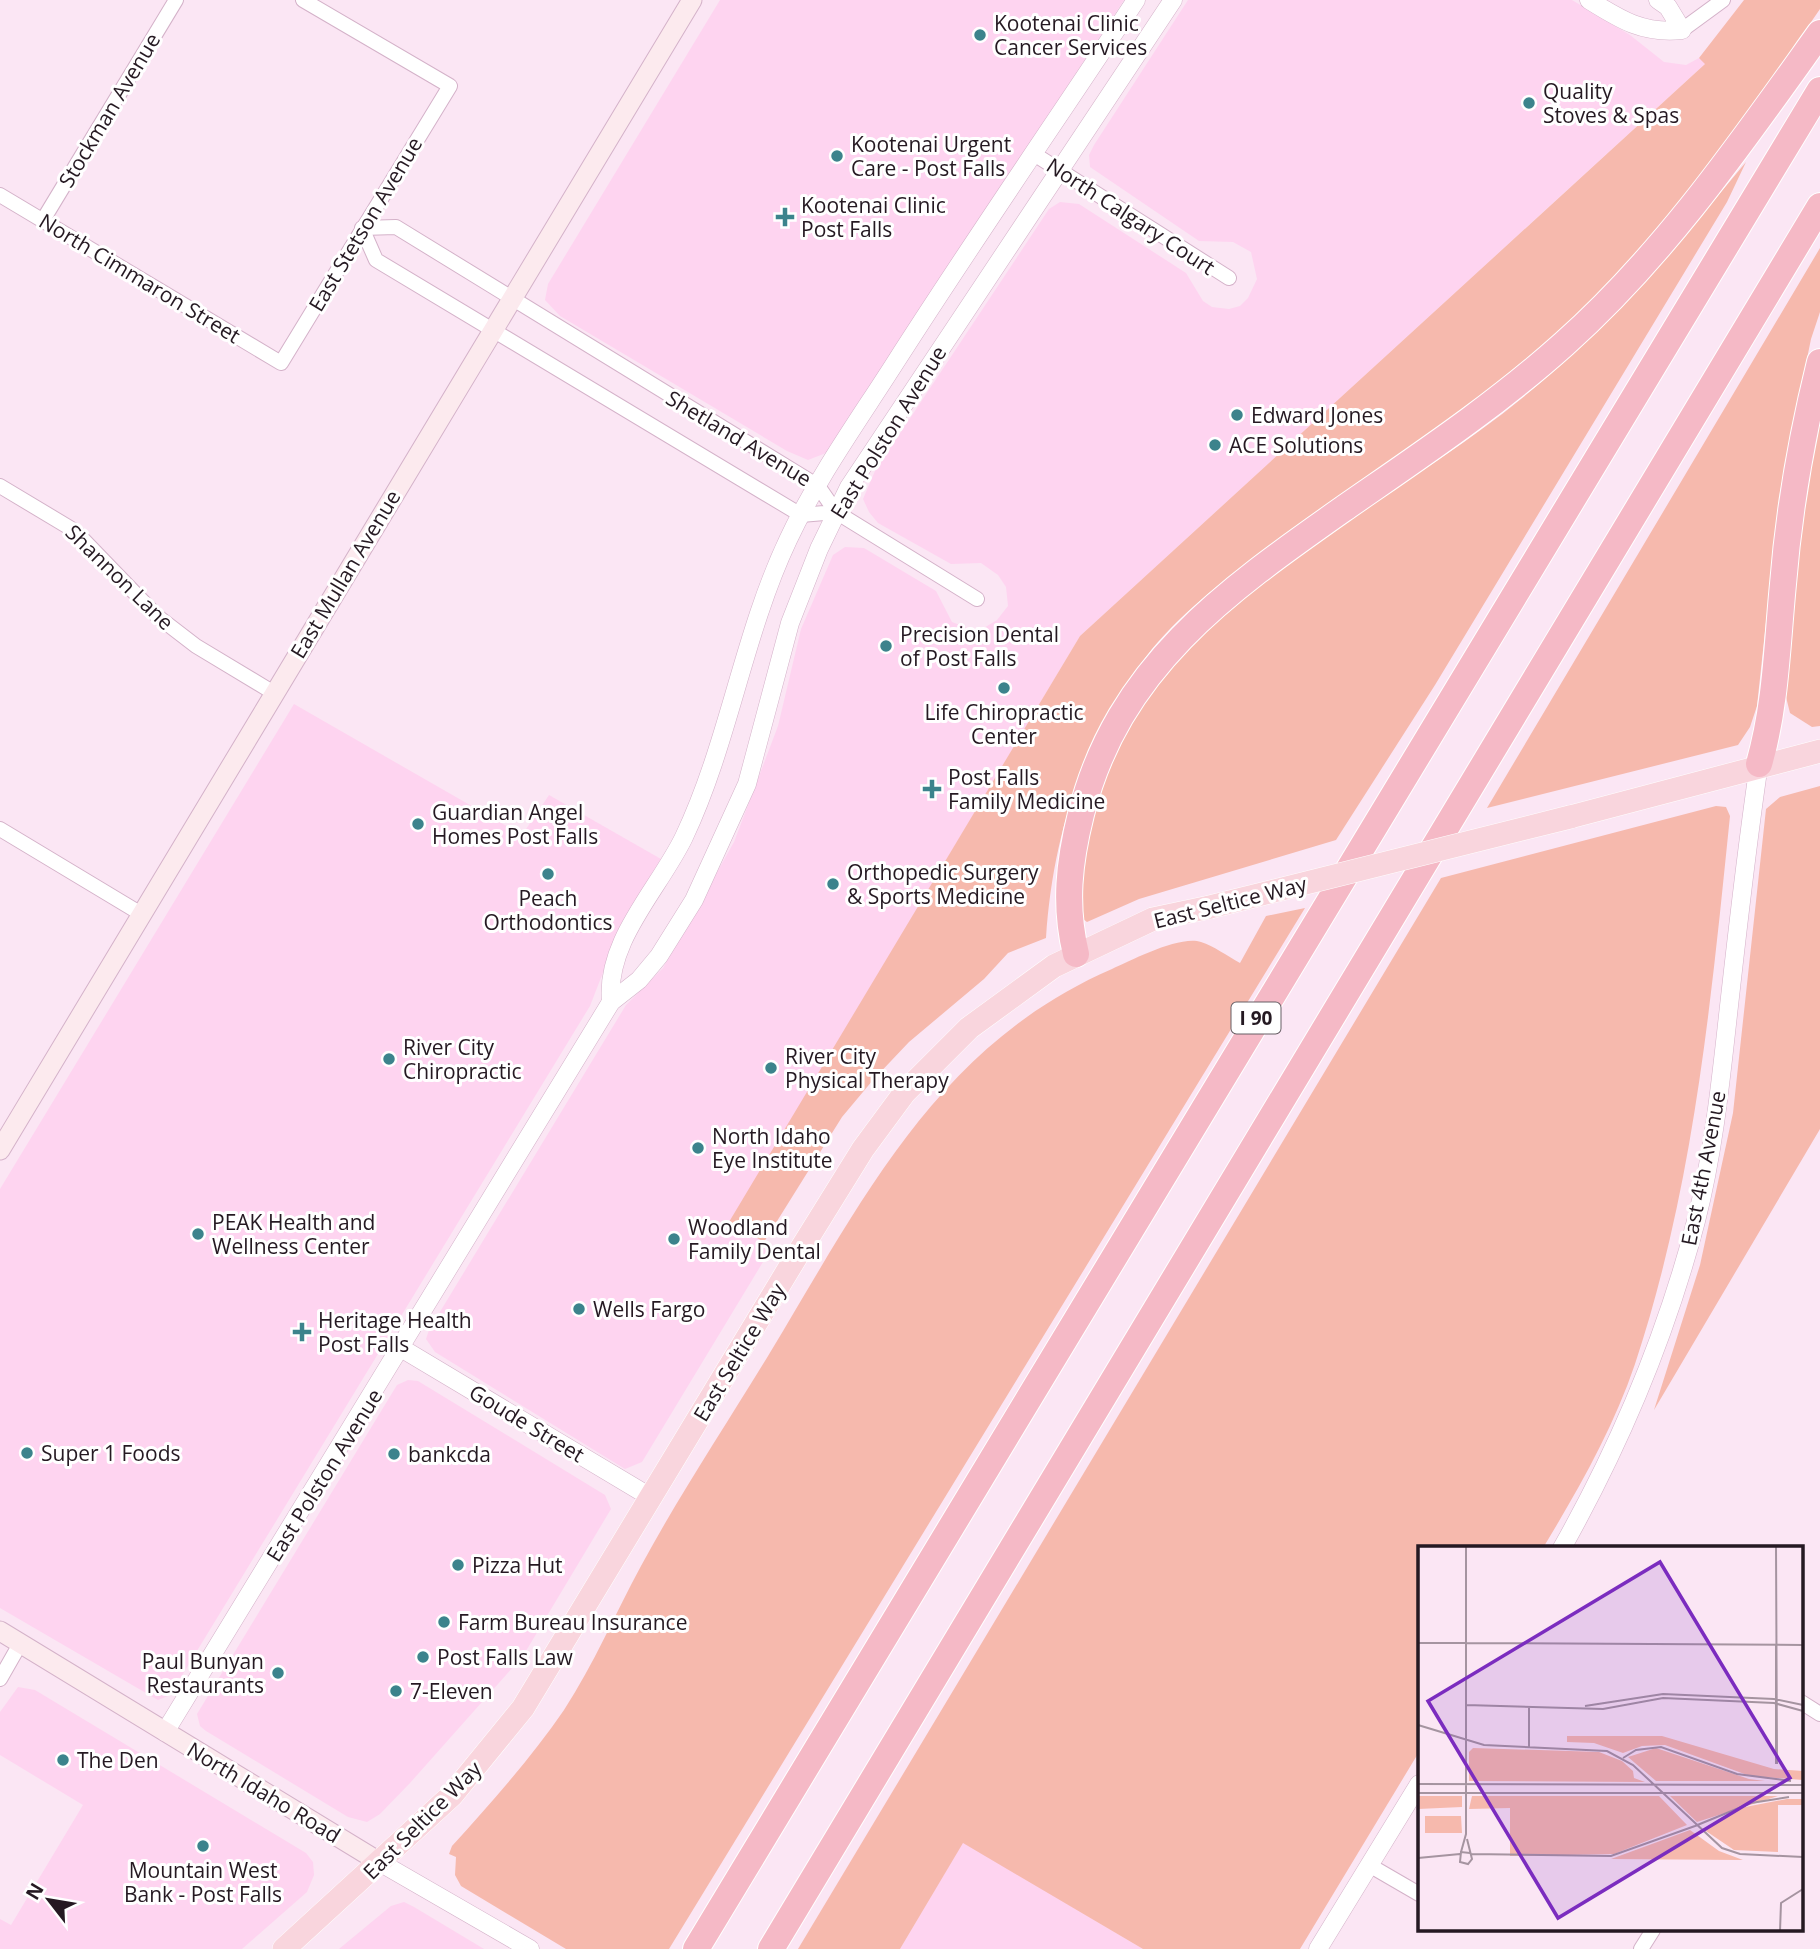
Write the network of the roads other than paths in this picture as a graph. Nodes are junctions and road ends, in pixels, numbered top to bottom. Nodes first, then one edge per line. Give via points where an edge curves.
1 (176, 0) edge
2 (303, 0) edge
3 (692, 0) edge
4 (1136, 0) edge
5 (1173, 0) edge
6 (1589, 0) edge
7 (1658, 0) edge
8 (1723, 0) edge
9 (1682, 30) junction
10 (1820, 33) edge
11 (1820, 90) edge
12 (1034, 154) junction
13 (1060, 168) junction
14 (0, 195) edge
15 (1820, 206) edge
16 (43, 220) junction
17 (362, 228) junction
18 (1229, 278) dead end
19 (509, 299) junction
20 (491, 330) junction
21 (1820, 362) edge
22 (281, 363) joint
23 (0, 486) edge
24 (818, 486) junction
25 (836, 512) junction
26 (801, 515) junction
27 (977, 599) dead end
28 (274, 693) junction
29 (1820, 751) edge
30 (1759, 764) junction
31 (0, 830) edge
32 (143, 915) junction
33 (1076, 954) junction
34 (611, 1002) junction
35 (0, 1150) edge
36 (401, 1348) junction
37 (652, 1498) junction
38 (1563, 1546) edge
39 (0, 1631) edge
40 (20, 1644) junction
41 (0, 1679) edge
42 (1802, 1703) edge
43 (1820, 1714) edge
44 (165, 1732) junction
45 (1418, 1786) edge
46 (380, 1863) junction
47 (1369, 1865) junction
48 (1418, 1893) edge
49 (1652, 1932) edge
50 (284, 1949) edge
51 (530, 1949) edge
52 (696, 1949) edge
53 (771, 1949) edge
54 (1318, 1949) edge
55 (1642, 1949) edge

1 - 16 street, Stockman Avenue
2 - 17 street, East Stetson Avenue via 450,86
3 - 19 main road, East Mullan Avenue
4 - 12 street, East Polston Avenue
5 - 13 street, East Polston Avenue
6 - 9 street via 1625,22 1658,33
7 - 9 street
8 - 9 street
10 - 33 highway via 1688,213 1601,310 1470,421 1246,577 1179,638 1146,677 1118,719 1096,766 1072,847 1068,905
11 - 52 highway, I 90
12 - 13 street, North Calgary Court
12 - 24 street, East Polston Avenue via 936,298
13 - 18 street, North Calgary Court
13 - 25 street, East Polston Avenue
14 - 16 street, North Cimmaron Street
15 - 53 highway
16 - 22 street, North Cimmaron Street
17 - 19 street, Shetland Avenue via 396,228
17 - 20 street, Shetland Avenue via 376,260
17 - 22 street, East Stetson Avenue
19 - 20 main road, East Mullan Avenue
19 - 24 street, Shetland Avenue
20 - 26 street, Shetland Avenue
20 - 28 main road, East Mullan Avenue
21 - 30 highway via 1799,456 1774,694
23 - 28 street, Shannon Lane via 75,531 157,616 196,646
24 - 25 street, Shetland Avenue
24 - 26 street, East Polston Avenue
25 - 26 street, Shetland Avenue
25 - 27 street
25 - 34 street, East Polston Avenue via 790,623 747,784 694,900 659,956
26 - 34 street, East Polston Avenue via 764,594 714,763 684,838 611,971
28 - 32 main road, East Mullan Avenue
29 - 30 main road, East Seltice Way
30 - 33 main road, East Seltice Way, bridge via 1570,817 1153,919
30 - 38 street, East 4th Avenue via 1720,1087 1696,1219 1638,1397
31 - 32 street
32 - 35 main road, East Mullan Avenue
33 - 37 main road, East Seltice Way via 1029,982 969,1028 905,1092 850,1170
34 - 36 street, East Polston Avenue
36 - 37 street, Goude Street
36 - 44 street, East Polston Avenue
37 - 46 main road, East Seltice Way via 523,1708 452,1795
39 - 40 main road, North Idaho Road
40 - 41 street
40 - 44 main road, North Idaho Road
42 - 43 street
44 - 46 main road, North Idaho Road
45 - 47 street
46 - 50 main road, East Seltice Way
46 - 51 street, North Idaho Road
47 - 48 street
47 - 54 street
49 - 55 street

